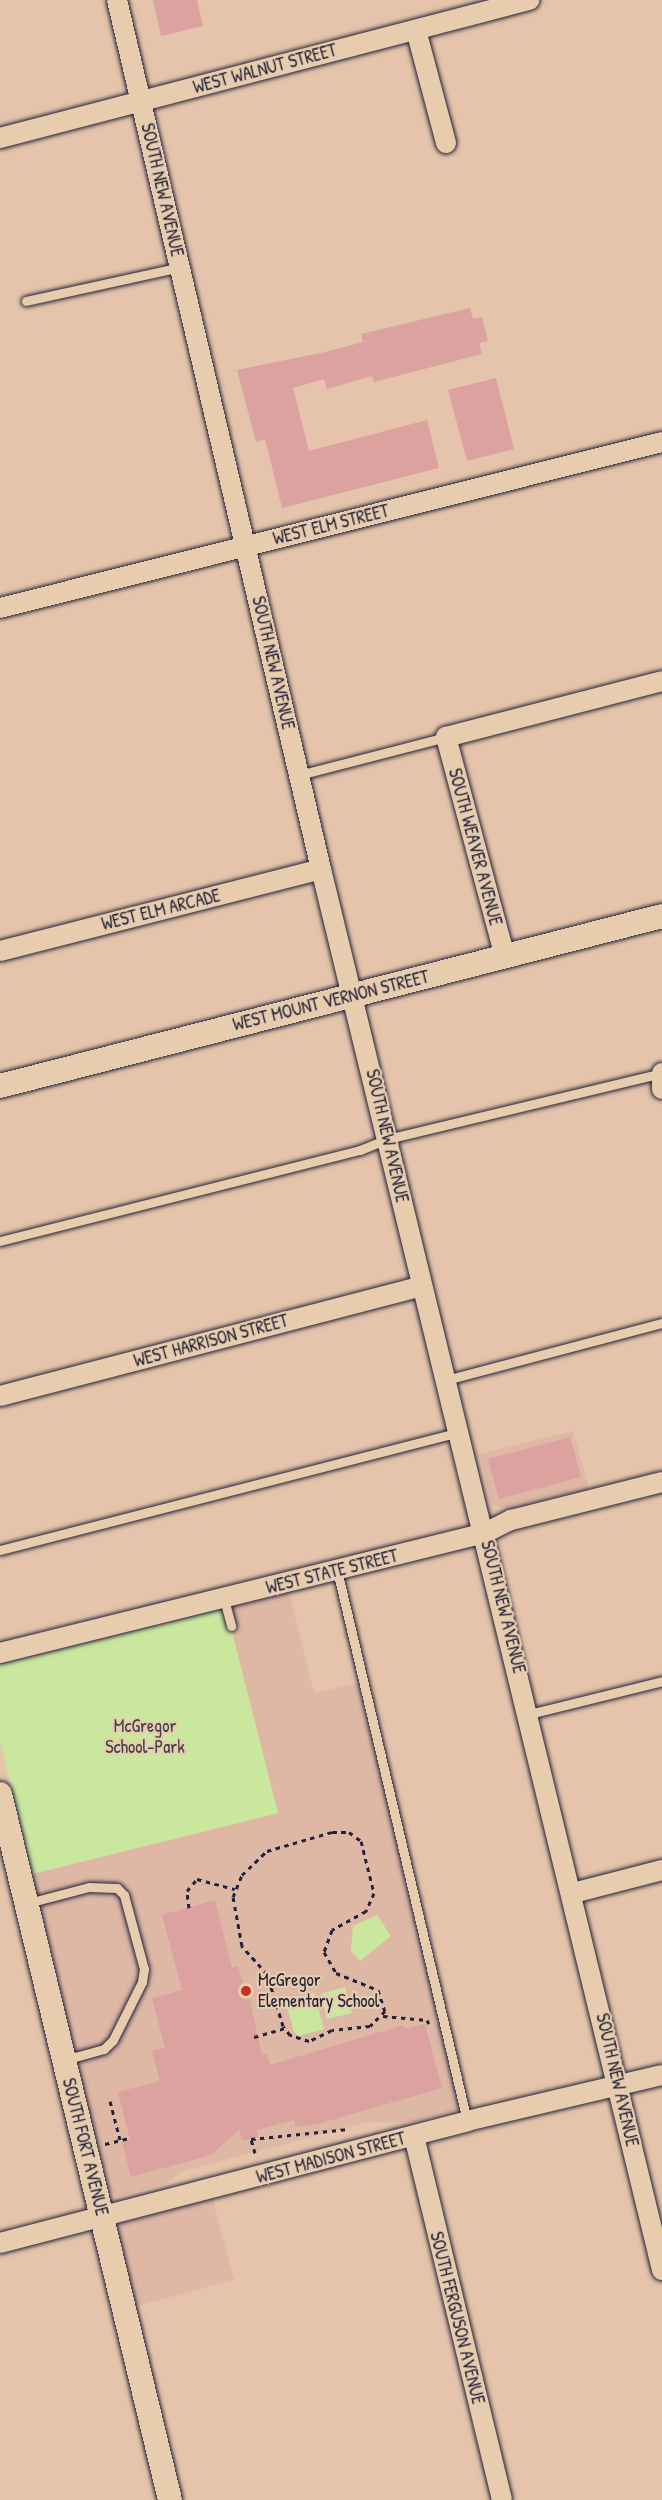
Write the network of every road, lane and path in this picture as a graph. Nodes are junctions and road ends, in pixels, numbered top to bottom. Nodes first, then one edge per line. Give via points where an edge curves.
1 (117, 0) edge
2 (529, 0) edge
3 (416, 30) junction
4 (141, 102) junction
5 (0, 138) edge
6 (446, 143) dead end
7 (180, 267) junction
8 (26, 301) dead end
9 (662, 442) edge
10 (246, 547) junction
11 (0, 608) edge
12 (662, 681) edge
13 (446, 737) junction
14 (299, 775) junction
15 (321, 869) junction
16 (662, 916) edge
17 (0, 951) edge
18 (505, 957) junction
19 (354, 995) junction
20 (661, 1079) edge
21 (0, 1086) edge
22 (387, 1139) junction
23 (0, 1241) edge
24 (422, 1286) junction
25 (662, 1323) edge
26 (446, 1380) junction
27 (0, 1396) edge
28 (459, 1432) junction
29 (662, 1482) edge
30 (485, 1533) junction
31 (0, 1550) edge
32 (337, 1570) junction
33 (224, 1599) junction
34 (231, 1626) dead end
35 (0, 1653) edge
36 (662, 1681) edge
37 (529, 1714) junction
38 (0, 1794) edge
39 (662, 1870) edge
40 (235, 1888) junction
41 (573, 1893) junction
42 (26, 1903) junction
43 (189, 1908) dead end
44 (383, 2016) junction
45 (285, 2028) junction
46 (431, 2032) dead end
47 (254, 2037) dead end
48 (64, 2060) junction
49 (662, 2075) edge
50 (618, 2084) junction
51 (110, 2101) dead end
52 (467, 2121) junction
53 (348, 2129) dead end
54 (414, 2136) junction
55 (129, 2138) dead end
56 (120, 2140) junction
57 (102, 2145) dead end
58 (255, 2153) dead end
59 (103, 2218) junction
60 (0, 2244) edge
61 (662, 2270) edge
62 (170, 2500) edge
63 (501, 2500) edge

1 - 4 street, SOUTH NEW AVENUE
2 - 3 street, WEST WALNUT STREET
3 - 4 street, WEST WALNUT STREET
3 - 6 street
4 - 5 street, WEST WALNUT STREET
4 - 7 street, SOUTH NEW AVENUE
7 - 8 lane
7 - 10 street, SOUTH NEW AVENUE
9 - 10 street, WEST ELM STREET
10 - 11 street, WEST ELM STREET
10 - 14 street, SOUTH NEW AVENUE
12 - 13 street
13 - 14 lane
13 - 18 street, SOUTH WEAVER AVENUE
14 - 15 street, SOUTH NEW AVENUE
15 - 17 street, WEST ELM ARCADE
15 - 19 street, SOUTH NEW AVENUE
16 - 18 street, WEST MOUNT VERNON STREET
18 - 19 street, WEST MOUNT VERNON STREET
19 - 21 street, WEST MOUNT VERNON STREET
19 - 22 street, SOUTH NEW AVENUE
20 - 22 lane
22 - 23 lane via 360,1150
22 - 24 street, SOUTH NEW AVENUE
24 - 26 street, SOUTH NEW AVENUE
24 - 27 street, WEST HARRISON STREET
25 - 26 lane
26 - 28 street, SOUTH NEW AVENUE
28 - 30 street, SOUTH NEW AVENUE
28 - 31 lane
29 - 30 street, WEST STATE STREET via 511,1520
30 - 32 street, WEST STATE STREET
30 - 37 street, SOUTH NEW AVENUE
32 - 33 street, WEST STATE STREET
32 - 52 lane
33 - 34 lane
33 - 35 street, WEST STATE STREET
36 - 37 lane
37 - 41 street, SOUTH NEW AVENUE
38 - 42 street, SOUTH FORT AVENUE
39 - 41 street
40 - 43 path via 197,1879 187,1891
40 - 44 path via 249,1865 267,1851 340,1830 357,1836 372,1875 373,1901 366,1911 336,1925 324,1952 336,1973 378,1990 385,2005
40 - 45 path via 233,1917 242,1946 267,1974
41 - 50 street, SOUTH NEW AVENUE
42 - 48 street, SOUTH FORT AVENUE
42 - 48 lane via 89,1887 117,1887 124,1895 144,1969 142,1982 113,2040 104,2049
44 - 45 path via 370,2026 332,2030 309,2041
44 - 46 path via 427,2020
45 - 47 path
48 - 59 street, SOUTH FORT AVENUE
49 - 50 street, WEST MADISON STREET
50 - 52 street, WEST MADISON STREET
50 - 61 street, SOUTH NEW AVENUE
51 - 56 path
52 - 54 street, WEST MADISON STREET
53 - 58 path via 251,2139
54 - 59 street, WEST MADISON STREET
54 - 63 street, SOUTH FERGUSON AVENUE
55 - 56 path
56 - 57 path
59 - 60 street, WEST MADISON STREET
59 - 62 street, SOUTH FORT AVENUE

